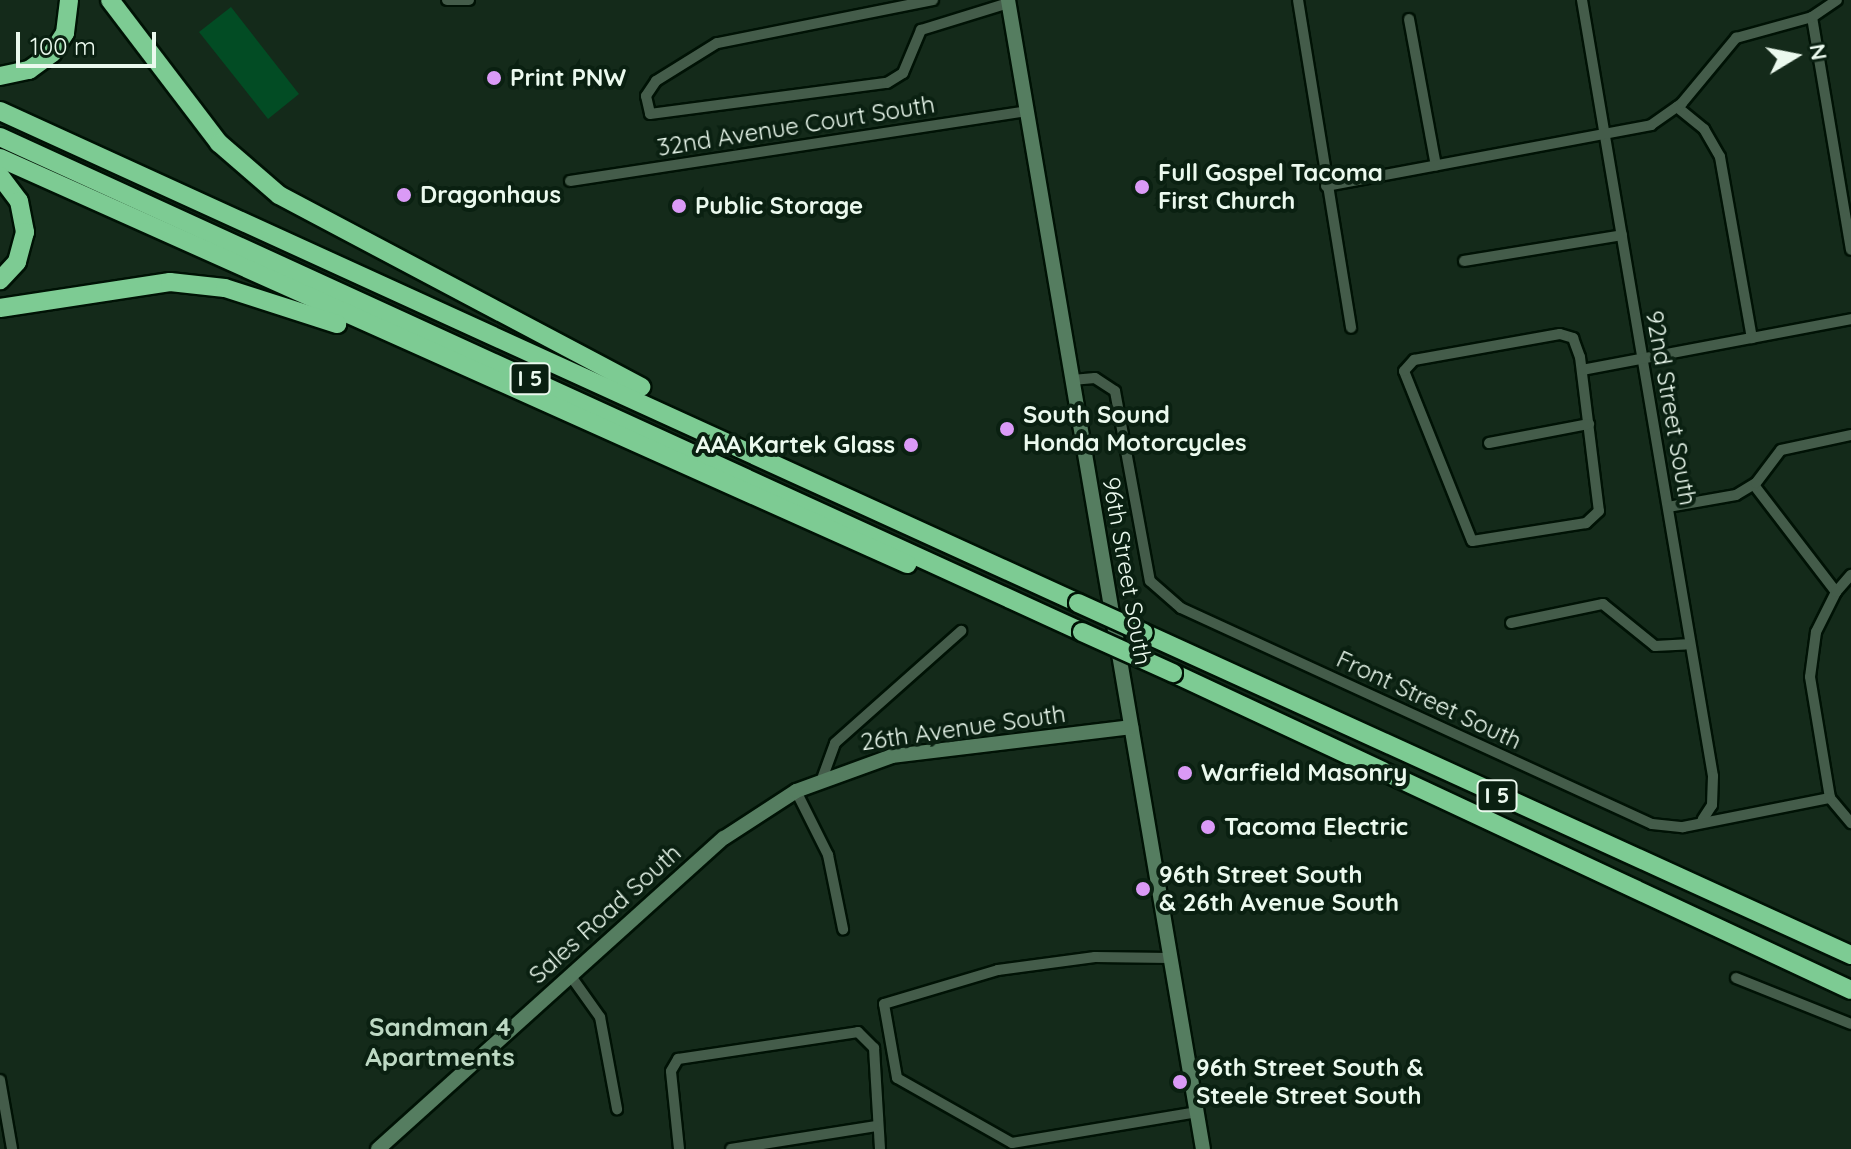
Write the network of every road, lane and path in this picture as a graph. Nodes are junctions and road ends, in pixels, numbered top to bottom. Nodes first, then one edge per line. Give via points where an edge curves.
1 (69, 0) edge
2 (110, 0) edge
3 (121, 0) edge
4 (447, 0) edge
5 (469, 0) edge
6 (933, 0) edge
7 (1298, 0) edge
8 (1582, 0) edge
9 (1837, 0) edge
10 (1008, 2) edge
11 (1812, 17) junction
12 (1409, 19) dead end
13 (163, 74) junction
14 (0, 76) edge
15 (1677, 107) junction
16 (0, 111) edge
17 (1027, 111) junction
18 (1605, 136) junction
19 (0, 137) edge
20 (0, 158) edge
21 (1436, 166) junction
22 (0, 176) edge
23 (570, 181) dead end
24 (1326, 186) junction
25 (1622, 235) junction
26 (1851, 250) edge
27 (1464, 261) dead end
28 (0, 280) edge
29 (0, 308) edge
30 (1851, 319) edge
31 (1351, 328) dead end
32 (1752, 338) junction
33 (1643, 357) junction
34 (446, 361) junction
35 (1582, 370) junction
36 (1072, 380) junction
37 (1589, 424) junction
38 (1851, 435) edge
39 (1489, 443) dead end
40 (1754, 485) junction
41 (1668, 507) junction
42 (890, 512) junction
43 (1851, 575) edge
44 (1836, 592) junction
45 (1059, 622) junction
46 (1511, 623) dead end
47 (961, 631) dead end
48 (1690, 644) junction
49 (1131, 727) junction
50 (822, 779) junction
51 (796, 791) junction
52 (1830, 798) junction
53 (1701, 820) junction
54 (1851, 823) edge
55 (724, 838) joint
56 (843, 929) dead end
57 (1851, 955) edge
58 (1170, 958) junction
59 (570, 975) junction
60 (1736, 978) dead end
61 (1851, 990) edge
62 (1851, 1024) edge
63 (0, 1080) edge
64 (617, 1109) dead end
65 (1197, 1112) junction
66 (876, 1126) junction
67 (375, 1147) edge
68 (12, 1149) edge
69 (679, 1149) edge
70 (731, 1149) edge
71 (880, 1149) edge
72 (1203, 1149) edge

1 - 14 highway via 65,33 52,53 29,70
2 - 13 highway
3 - 13 highway
4 - 5 street
6 - 10 street, 32nd Avenue Court South via 712,45 656,81 646,96 650,114 887,83 903,73 921,30
7 - 24 street
8 - 18 street, 92nd Street South
9 - 11 street
10 - 17 main road, 96th Street South
11 - 15 street via 1736,38
11 - 26 street
12 - 21 street
13 - 42 highway via 244,167 323,222
15 - 18 street via 1651,125
15 - 32 street via 1704,129 1720,157
16 - 42 highway, I 5
17 - 23 street, 32nd Avenue Court South
17 - 36 main road, 96th Street South
18 - 21 street
18 - 25 street, 92nd Street South
19 - 45 highway, I 5
20 - 34 highway
21 - 24 street
22 - 28 highway via 17,197 25,226 19,257
24 - 31 street
25 - 27 street
25 - 33 street, 92nd Street South
29 - 34 highway via 140,283 196,284
30 - 32 street
32 - 33 street
33 - 35 street
33 - 41 street, 92nd Street South
34 - 45 highway via 873,551
35 - 37 street
35 - 37 street via 1573,338 1560,334 1405,368 1410,400 1468,538 1484,543 1586,523 1599,511
36 - 49 main road, 96th Street South
36 - 53 street, Front Street South via 1103,381 1117,397 1150,581 1181,608 1643,821 1676,827
37 - 39 street
38 - 40 street via 1781,450
40 - 41 street
40 - 44 street
41 - 48 street, 92nd Street South
42 - 57 highway, I 5, bridge
43 - 44 street
44 - 52 street via 1816,632 1810,665
45 - 61 highway, I 5, bridge
46 - 48 street via 1603,604 1655,646
47 - 50 street via 835,743
48 - 53 street, 92nd Street South via 1713,776 1712,805
49 - 50 main road, 26th Avenue South via 892,756
49 - 58 main road, 96th Street South
50 - 51 main road, 26th Avenue South
51 - 55 main road, 26th Avenue South
51 - 56 street via 828,855
52 - 53 street, Front Street South
52 - 54 street
55 - 59 main road, Sales Road South
58 - 65 main road, 96th Street South
58 - 65 street via 1104,956 998,970 884,1004 897,1078 1012,1143
59 - 64 street via 600,1017
59 - 67 main road, Sales Road South
60 - 62 street
63 - 68 street
65 - 72 main road, 96th Street South
66 - 69 street via 881,1091 866,1034 687,1056 673,1064
66 - 70 street
66 - 71 street

